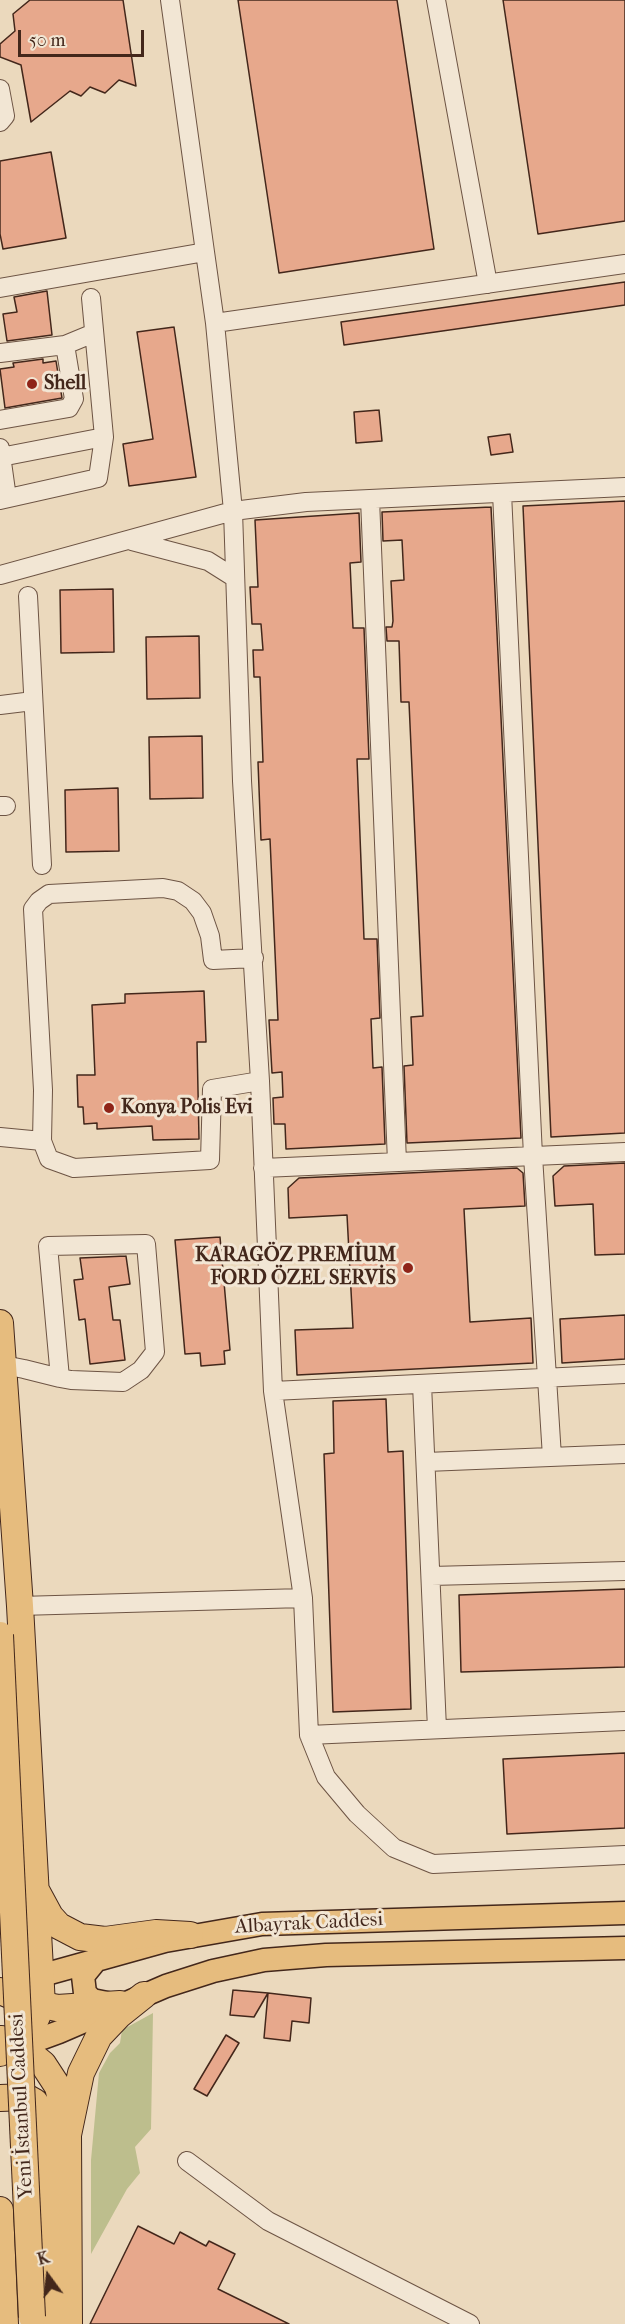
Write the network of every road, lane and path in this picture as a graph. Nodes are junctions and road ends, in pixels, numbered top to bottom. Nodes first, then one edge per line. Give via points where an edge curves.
1 (170, 0) edge
2 (436, 0) edge
3 (0, 89) edge
4 (0, 122) edge
5 (205, 252) junction
6 (625, 264) edge
7 (488, 284) junction
8 (0, 288) edge
9 (91, 298) dead end
10 (215, 323) junction
11 (94, 333) junction
12 (65, 345) junction
13 (0, 353) edge
14 (0, 420) edge
15 (104, 436) junction
16 (1, 453) edge
17 (625, 487) edge
18 (502, 493) junction
19 (4, 499) edge
20 (370, 499) junction
21 (233, 511) junction
22 (127, 540) junction
23 (0, 575) edge
24 (235, 578) junction
25 (28, 596) dead end
26 (33, 701) junction
27 (0, 705) edge
28 (42, 865) dead end
29 (254, 958) junction
30 (260, 1082) junction
31 (0, 1137) edge
32 (42, 1141) junction
33 (625, 1152) edge
34 (533, 1156) junction
35 (397, 1162) junction
36 (263, 1168) junction
37 (0, 1323) edge
38 (4, 1365) junction
39 (625, 1374) edge
40 (60, 1378) junction
41 (547, 1378) junction
42 (422, 1384) junction
43 (273, 1391) junction
44 (625, 1454) edge
45 (552, 1457) junction
46 (426, 1462) junction
47 (625, 1571) edge
48 (431, 1576) junction
49 (303, 1598) junction
50 (20, 1606) junction
51 (0, 1635) edge
52 (625, 1721) edge
53 (437, 1729) junction
54 (309, 1735) junction
55 (625, 1855) edge
56 (36, 1889) junction
57 (625, 1913) edge
58 (190, 1935) junction
59 (0, 1938) edge
60 (625, 1948) edge
61 (96, 1960) junction
62 (41, 1975) junction
63 (0, 1986) edge
64 (0, 1991) edge
65 (144, 1995) junction
66 (120, 2004) junction
67 (42, 2005) junction
68 (7, 2047) edge
69 (0, 2098) edge
70 (68, 2135) junction
71 (187, 2161) dead end
72 (0, 2210) edge
73 (5, 2321) edge
74 (40, 2322) edge
75 (69, 2324) edge
76 (470, 2324) edge

1 - 5 street
2 - 7 street
3 - 4 street via 5,116
5 - 8 street
5 - 10 street
6 - 7 street
7 - 10 street
9 - 11 street
10 - 21 street
11 - 12 street
11 - 15 street
12 - 13 street
12 - 14 street via 72,405 63,410
15 - 16 street
15 - 19 street via 95,480
16 - 19 street
17 - 18 street
18 - 20 street
18 - 34 street
20 - 21 street
20 - 35 street
21 - 22 street
21 - 24 street
22 - 23 street
22 - 24 street via 208,561
24 - 29 street via 242,781
25 - 26 street
26 - 27 street
26 - 28 street
29 - 30 street
29 - 32 street via 213,960 202,913 178,891 163,888 49,894 39,901 33,909 43,1089
30 - 32 street via 212,1089 210,1160 74,1168 49,1159
30 - 36 street
31 - 32 street
33 - 34 street
34 - 35 street
34 - 41 street
35 - 36 street
36 - 43 street
37 - 38 highway
38 - 40 street
38 - 50 highway
39 - 41 street
40 - 40 street via 123,1382 141,1370 154,1352 146,1244 48,1246
41 - 42 street
41 - 45 street
42 - 43 street
42 - 46 street
43 - 49 street
44 - 45 street
45 - 46 street
46 - 48 street
47 - 48 street
48 - 53 street
49 - 50 street
49 - 54 street
50 - 56 highway
51 - 74 highway, Yeni İstanbul Caddesi, bridge
52 - 53 street
53 - 54 street
54 - 55 street via 326,1777 357,1814 394,1848 433,1864
56 - 58 highway via 59,1926 80,1936 105,1940 156,1933
56 - 59 highway via 25,1928
56 - 62 highway
57 - 58 main road, Albayrak Caddesi via 262,1924
58 - 61 main road, Albayrak Caddesi
60 - 65 main road via 264,1960 213,1971
61 - 62 main road, Albayrak Caddesi
61 - 66 main road via 83,1976 86,1993 92,2000
62 - 63 main road, Albayrak Caddesi
62 - 67 highway
64 - 67 highway
65 - 66 main road
65 - 70 highway via 108,2025 88,2053
66 - 67 highway via 73,2008
66 - 68 main road via 59,2032
67 - 68 highway via 37,2022
68 - 70 highway via 43,2064 58,2086
69 - 74 highway via 26,2097 35,2102 45,2122 51,2283
70 - 75 highway
71 - 76 street via 268,2221
72 - 73 highway, Yeni İstanbul Caddesi

